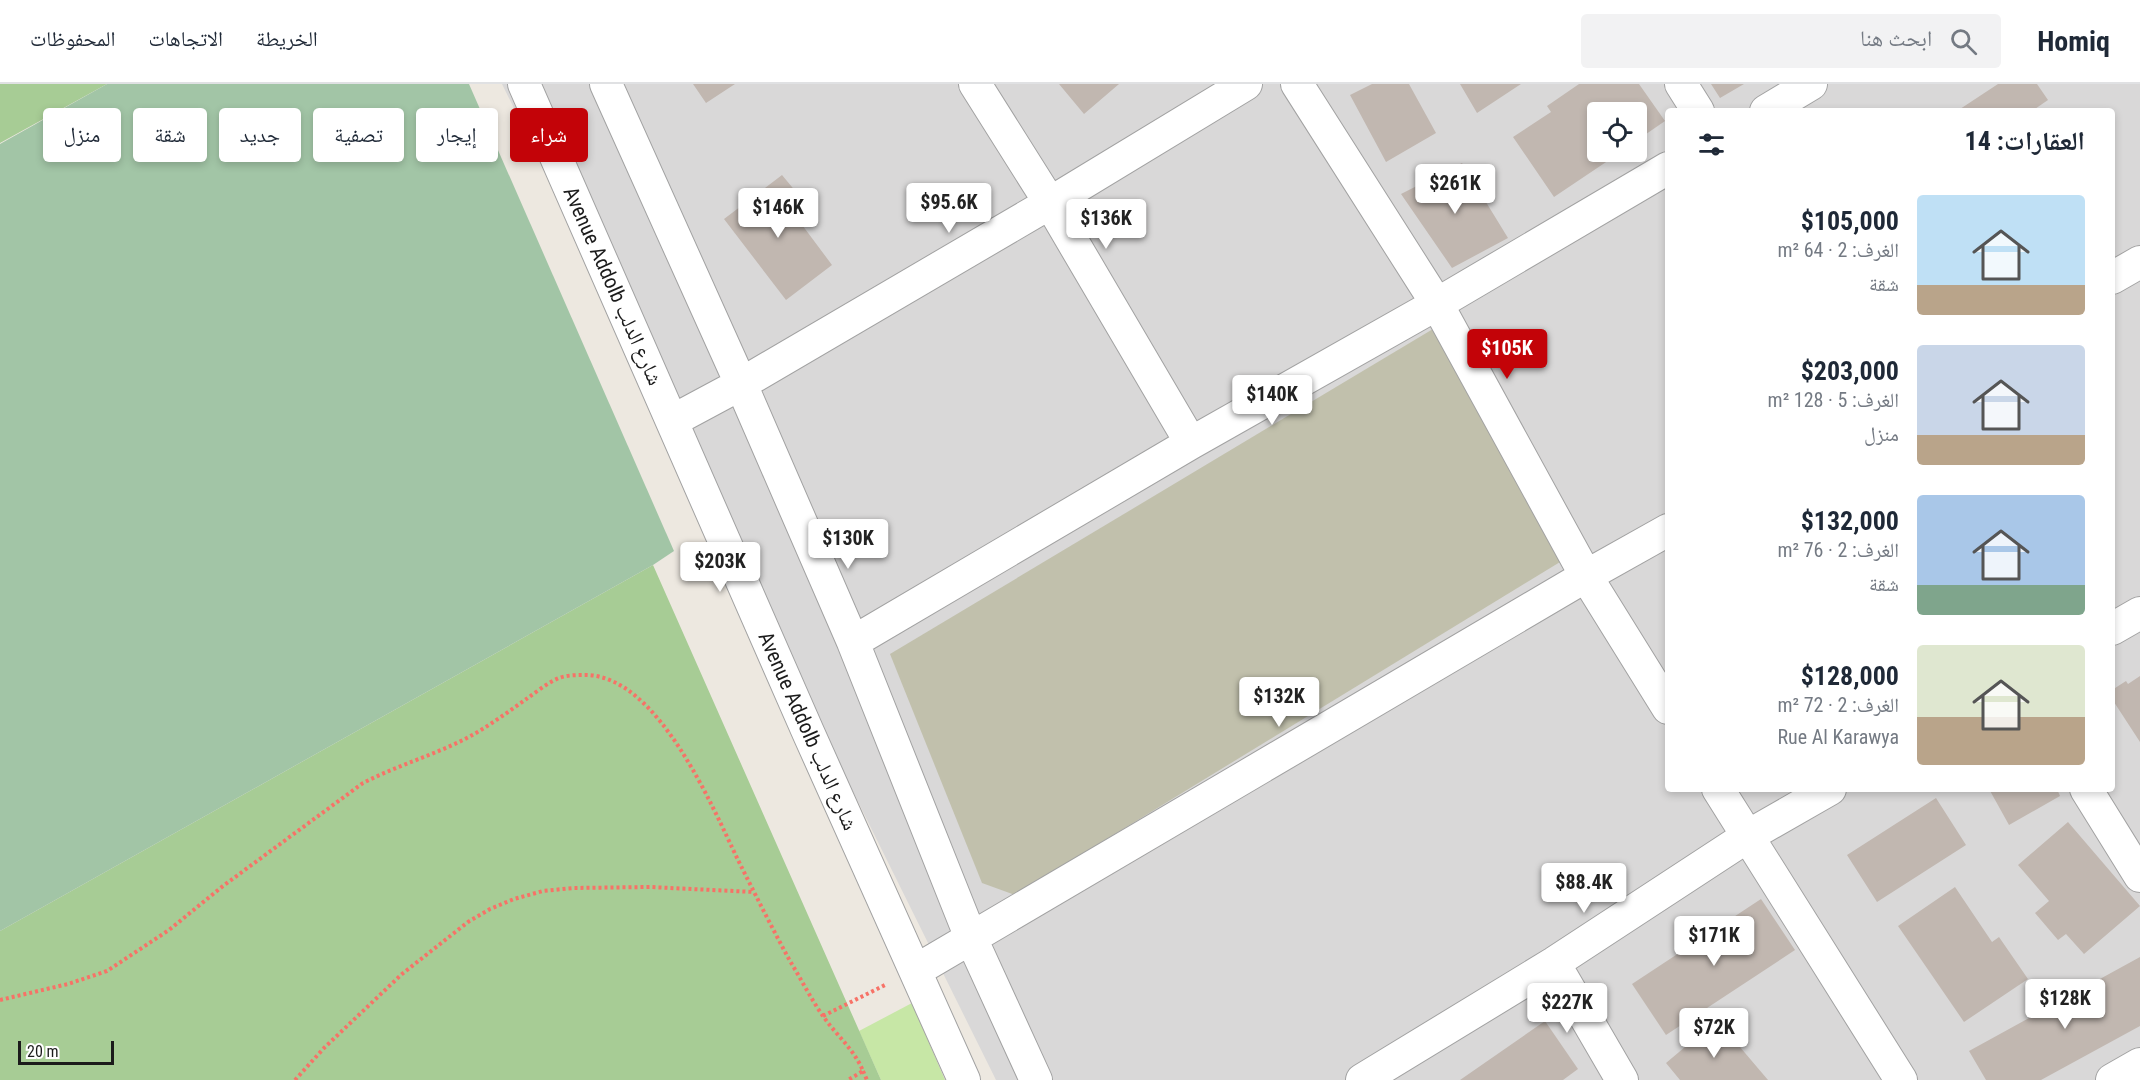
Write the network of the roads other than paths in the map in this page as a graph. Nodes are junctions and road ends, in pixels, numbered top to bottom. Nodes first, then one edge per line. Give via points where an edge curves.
1 (524, 84) edge
2 (606, 84) edge
3 (975, 84) edge
4 (1246, 84) edge
5 (1297, 84) edge
6 (1681, 84) edge
7 (1811, 84) edge
8 (1696, 108) edge
9 (1771, 108) edge
10 (1665, 170) edge
11 (1050, 203) junction
12 (2140, 262) edge
13 (2115, 276) edge
14 (1437, 304) junction
15 (741, 384) junction
16 (672, 421) junction
17 (1191, 443) junction
18 (1665, 532) edge
19 (1586, 576) junction
20 (2140, 613) edge
21 (2115, 627) edge
22 (853, 642) junction
23 (1665, 703) edge
24 (1720, 792) edge
25 (1825, 792) edge
26 (2088, 792) edge
27 (1748, 836) junction
28 (2140, 876) edge
29 (971, 938) junction
30 (1554, 963) junction
31 (915, 970) junction
32 (2140, 1064) edge
33 (964, 1080) edge
34 (1035, 1080) edge
35 (1362, 1080) edge
36 (1622, 1080) edge
37 (1901, 1080) edge
38 (2112, 1080) edge

1 - 16 street, Avenue Addolb شارع الدلب
2 - 15 street
3 - 11 street
4 - 11 street
5 - 14 street
6 - 8 street
7 - 9 street
10 - 14 street
11 - 15 street
11 - 17 street
12 - 13 street
14 - 17 street
14 - 19 street
15 - 16 street
15 - 22 street
16 - 31 street, Avenue Addolb شارع الدلب
17 - 22 street
18 - 19 street
19 - 23 street
19 - 29 street
20 - 21 street
22 - 29 street
24 - 27 street
25 - 27 street
26 - 28 street
27 - 30 street
27 - 37 street
29 - 31 street
29 - 34 street
30 - 35 street
30 - 36 street
31 - 33 street, Avenue Addolb شارع الدلب
32 - 38 street

